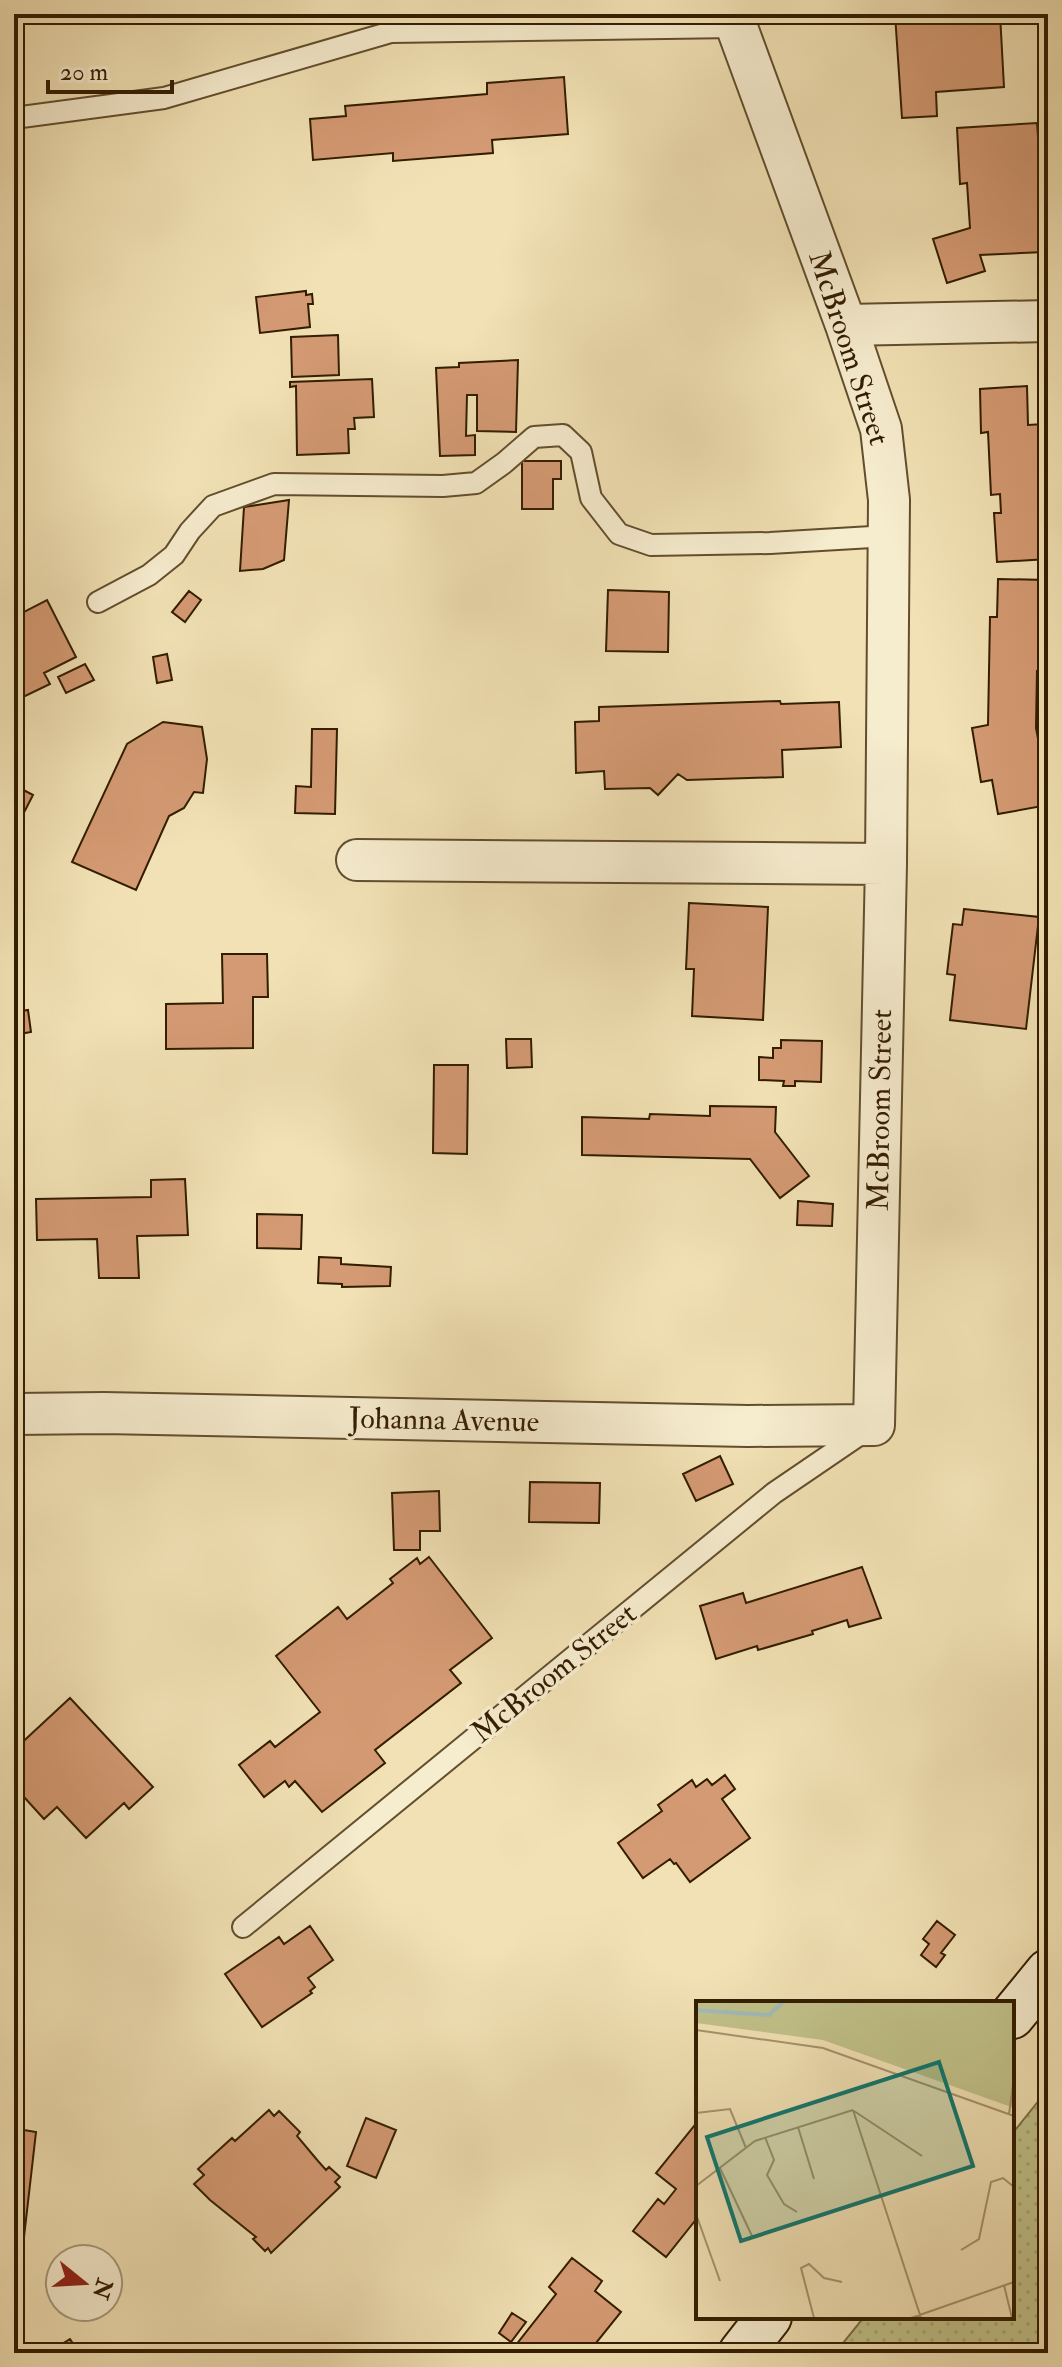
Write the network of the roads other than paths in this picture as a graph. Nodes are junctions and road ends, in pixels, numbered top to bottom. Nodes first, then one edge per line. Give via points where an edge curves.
1 (734, 21) edge
2 (14, 118) edge
3 (1048, 321) edge
4 (846, 325) junction
5 (889, 536) junction
6 (98, 602) dead end
7 (357, 860) dead end
8 (886, 864) junction
9 (14, 1414) edge
10 (874, 1425) junction
11 (243, 1927) dead end
12 (1048, 1972) edge
13 (1014, 2014) edge
14 (767, 2319) edge
15 (741, 2353) edge

1 - 2 lane via 391,32 164,98
1 - 4 street, McBroom Street
3 - 4 street
4 - 5 street, McBroom Street via 881,429
5 - 6 lane via 651,545 619,534 591,498 581,452 563,435 534,437 476,483 274,484 213,506 174,555
5 - 8 street, McBroom Street
7 - 8 street
8 - 10 street, McBroom Street
9 - 10 street, Johanna Avenue
10 - 11 lane, McBroom Street via 774,1493
12 - 13 main road
14 - 15 main road

